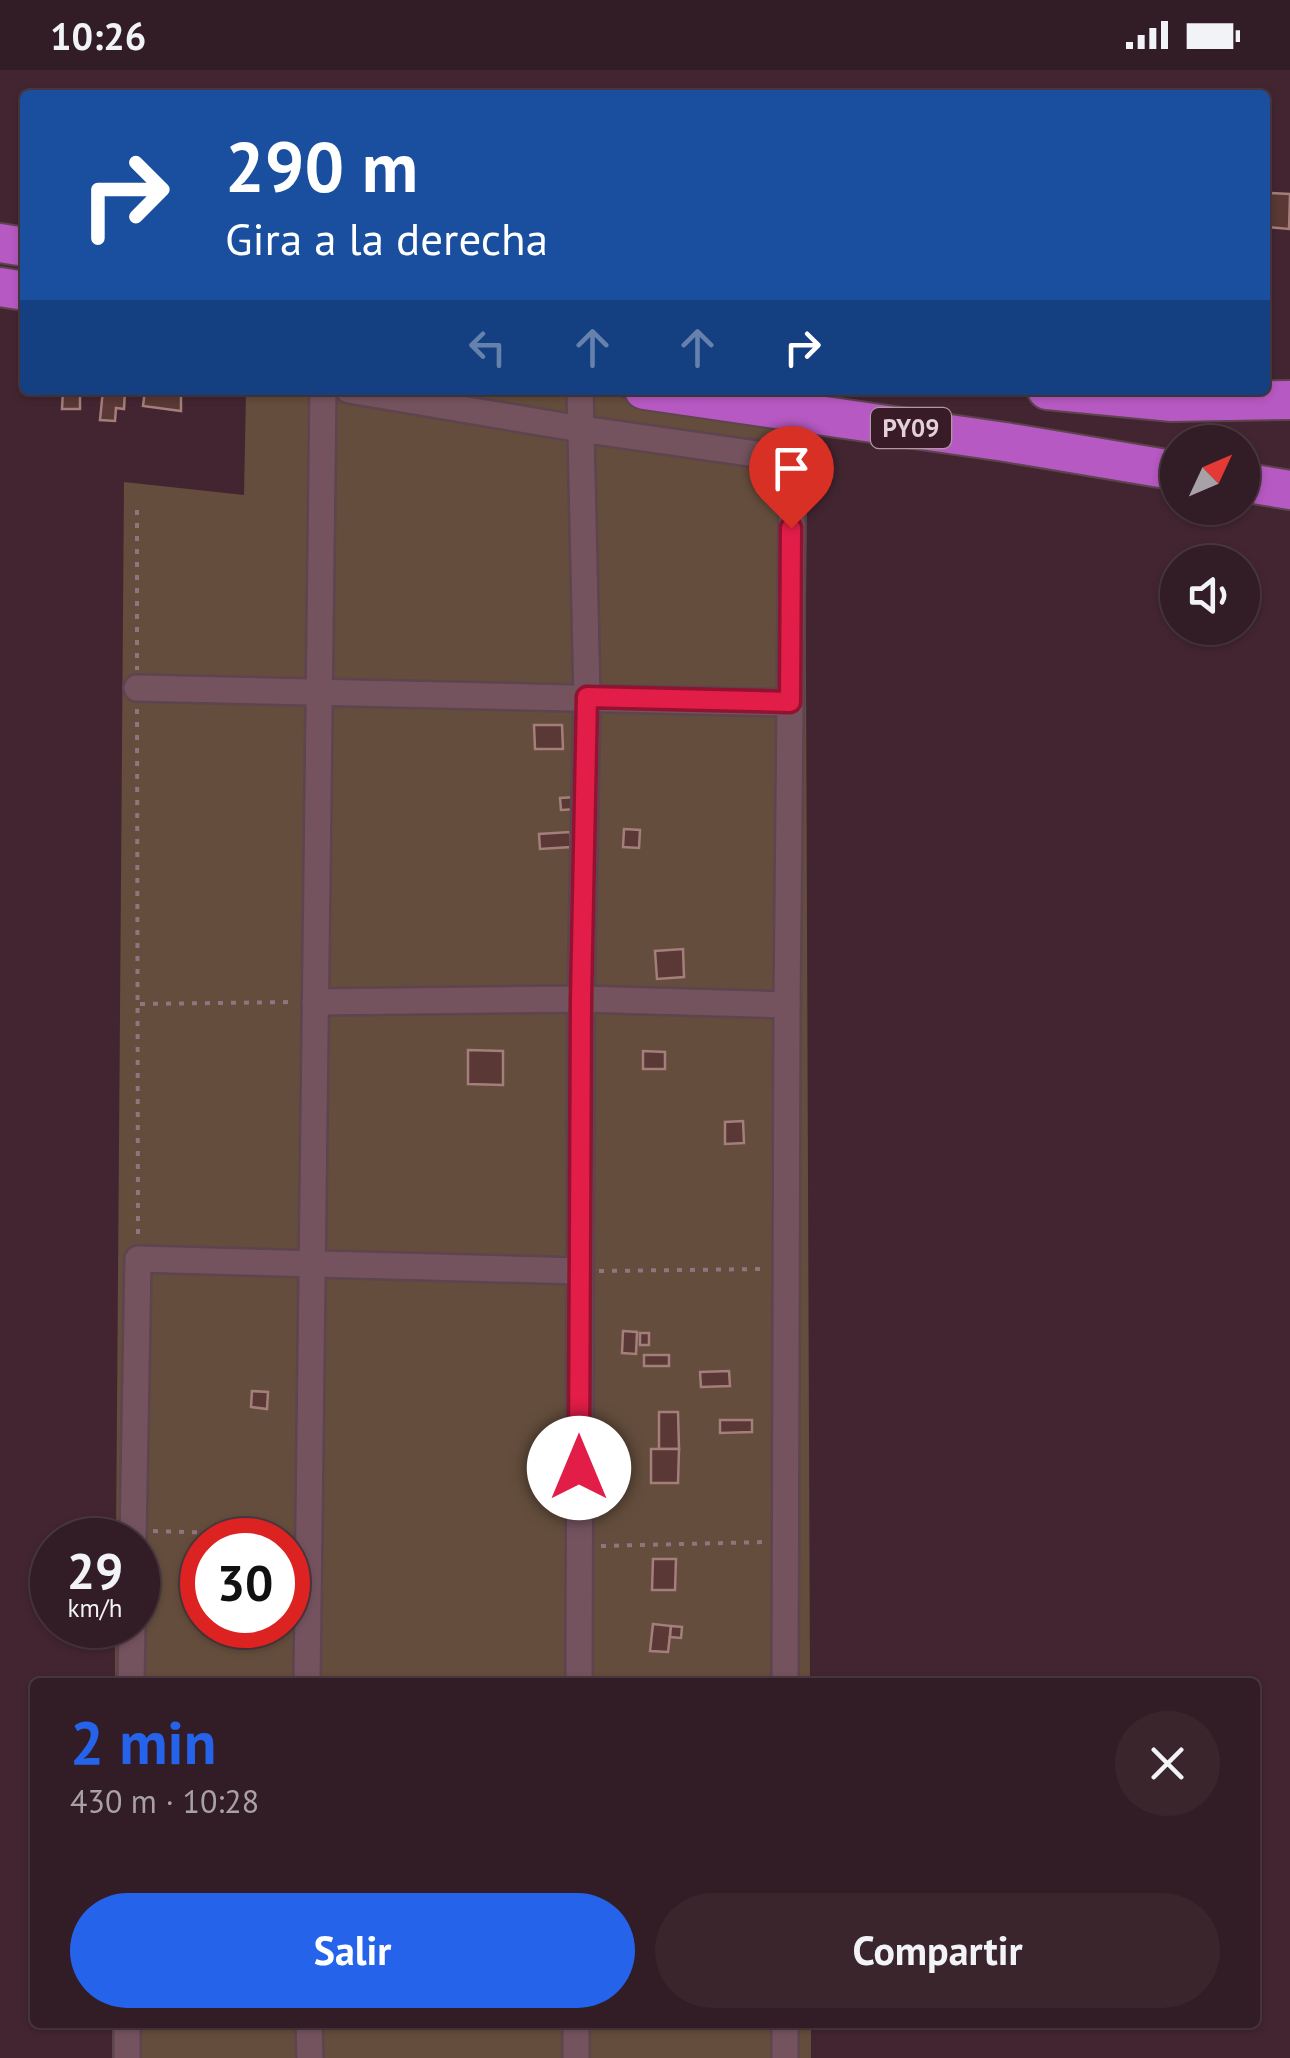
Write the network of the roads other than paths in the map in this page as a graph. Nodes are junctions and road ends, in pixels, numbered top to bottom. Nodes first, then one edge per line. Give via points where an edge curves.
1 (323, 395) edge
2 (379, 395) edge
3 (580, 395) edge
4 (678, 395) edge
5 (1099, 395) edge
6 (1290, 400) edge
7 (792, 412) junction
8 (580, 429) junction
9 (792, 459) junction
10 (1160, 467) edge
11 (1260, 485) edge
12 (1290, 490) edge
13 (137, 688) road end
14 (319, 692) junction
15 (587, 697) junction
16 (790, 702) junction
17 (581, 999) junction
18 (315, 1002) junction
19 (786, 1005) junction
20 (316, 1266) junction
21 (580, 1272) junction
22 (134, 1518) edge
23 (132, 1648) edge
24 (131, 1678) edge
25 (307, 1678) edge
26 (578, 1678) edge
27 (786, 1678) edge
28 (127, 2028) edge
29 (309, 2028) edge
30 (576, 2028) edge
31 (785, 2028) edge
32 (127, 2058) edge
33 (310, 2058) edge
34 (576, 2058) edge
35 (785, 2058) edge

1 - 14 street
2 - 8 street
3 - 8 street
4 - 7 highway, PY09
5 - 6 highway via 1172,402
7 - 9 street
7 - 10 highway, PY09
8 - 9 street
8 - 15 street
9 - 16 street
11 - 12 highway
13 - 14 street
14 - 15 street
14 - 18 street
15 - 16 street
15 - 17 street
16 - 19 street
17 - 18 street
17 - 19 street
17 - 21 street
18 - 20 street
19 - 27 street
20 - 21 street
20 - 22 street via 138,1259
20 - 25 street
21 - 26 street
23 - 24 street
28 - 32 street
29 - 33 street
30 - 34 street
31 - 35 street

